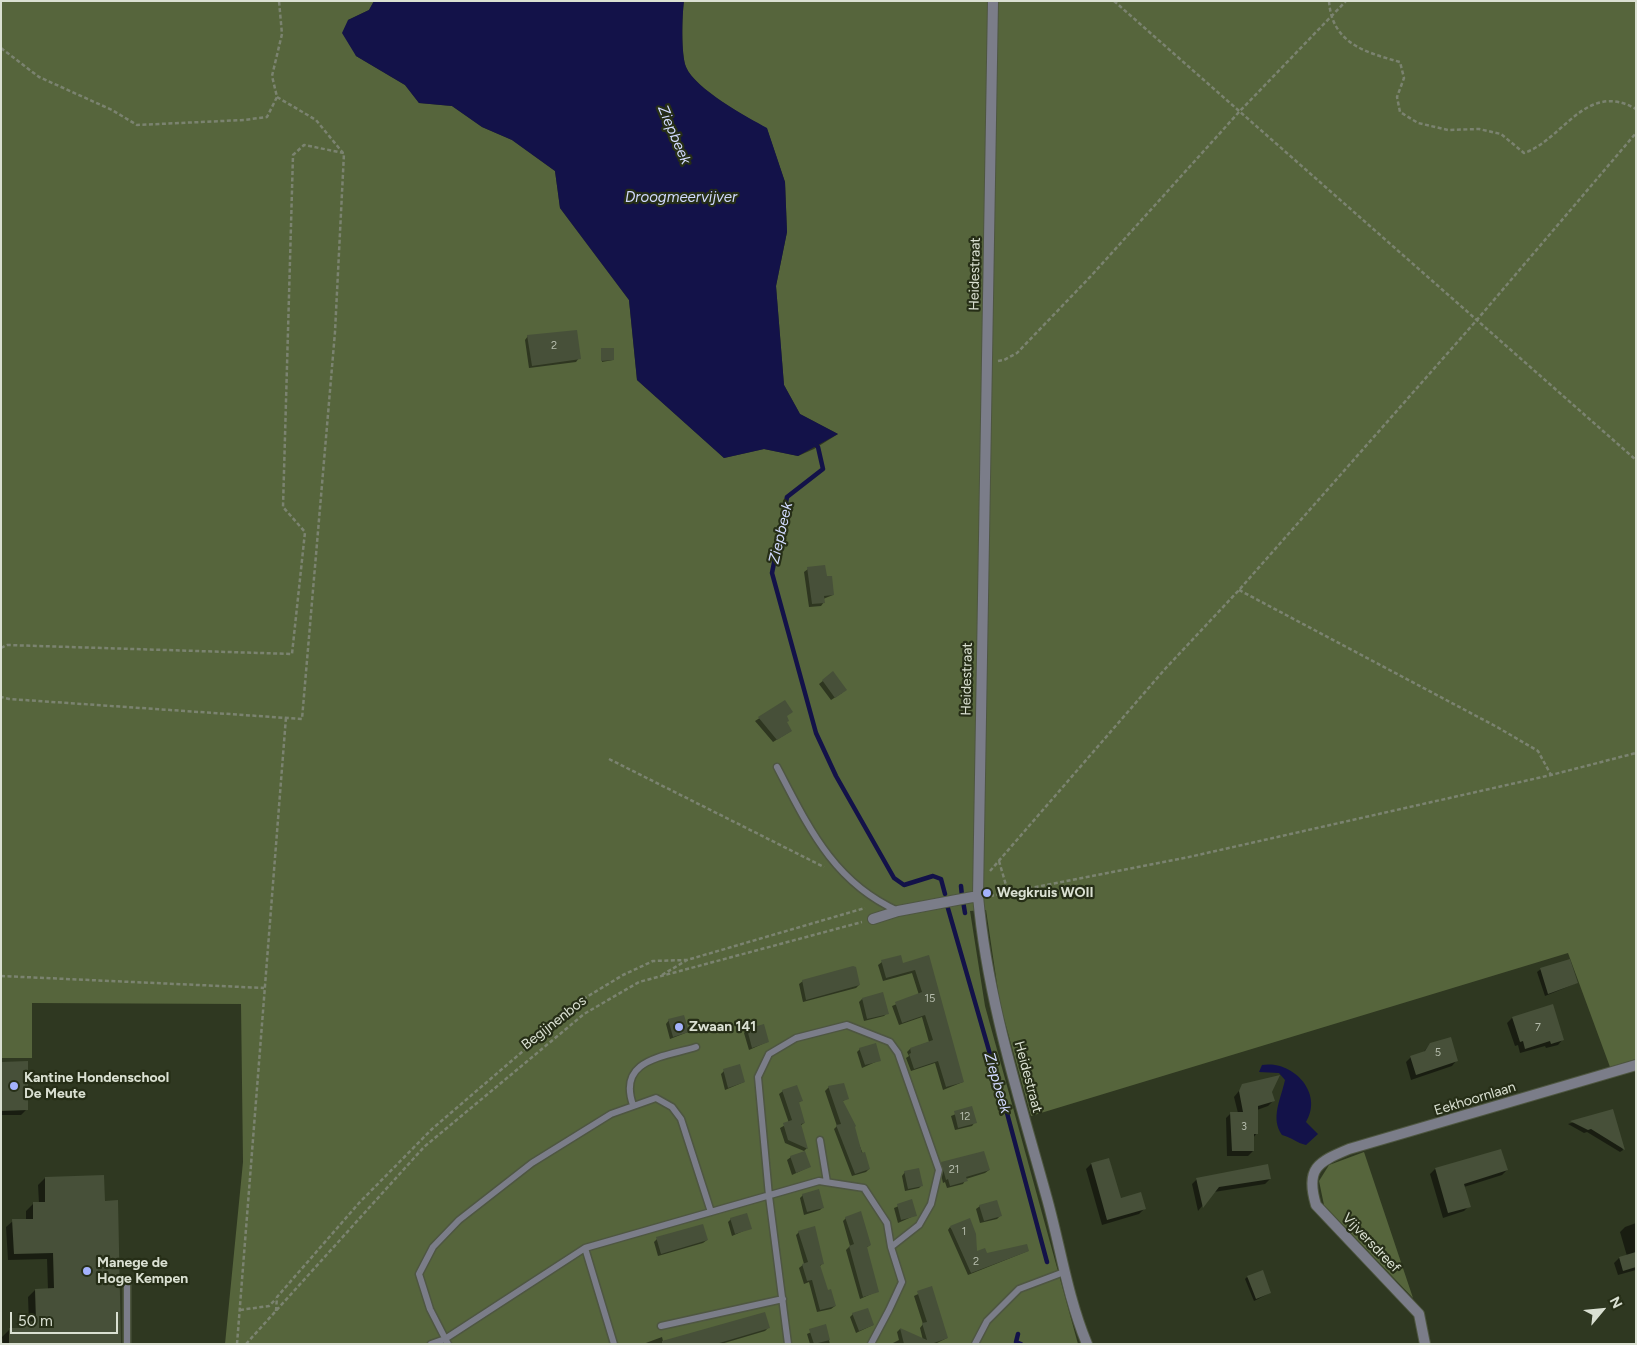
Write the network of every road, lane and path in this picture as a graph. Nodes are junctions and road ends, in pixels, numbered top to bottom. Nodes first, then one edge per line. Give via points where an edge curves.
1 (279, 1) edge
2 (993, 1) edge
3 (1114, 1) edge
4 (1329, 1) edge
5 (1346, 1) edge
6 (1330, 18) junction
7 (1, 48) edge
8 (277, 97) junction
9 (1636, 109) edge
10 (1239, 112) junction
11 (1636, 133) edge
12 (344, 153) junction
13 (1476, 322) junction
14 (987, 361) junction
15 (1636, 460) edge
16 (1239, 590) junction
17 (1, 648) edge
18 (1, 697) edge
19 (286, 718) junction
20 (1636, 753) edge
21 (609, 759) dead end
22 (777, 767) dead end
23 (1551, 775) junction
24 (999, 861) junction
25 (828, 869) dead end
26 (985, 877) dead end
27 (1008, 892) junction
28 (978, 896) junction
29 (898, 911) junction
30 (886, 915) junction
31 (874, 919) joint
32 (687, 960) junction
33 (1, 976) edge
34 (659, 977) junction
35 (264, 988) junction
36 (696, 1047) dead end
37 (1636, 1065) edge
38 (633, 1105) junction
39 (820, 1140) dead end
40 (1323, 1160) joint
41 (827, 1182) junction
42 (769, 1196) junction
43 (711, 1212) junction
44 (891, 1247) junction
45 (585, 1248) junction
46 (1064, 1272) junction
47 (127, 1284) dead end
48 (277, 1298) junction
49 (783, 1299) junction
50 (239, 1310) junction
51 (276, 1312) junction
52 (661, 1326) dead end
53 (446, 1342) edge
54 (127, 1344) edge
55 (237, 1344) edge
56 (246, 1344) edge
57 (431, 1344) edge
58 (614, 1344) edge
59 (788, 1344) edge
60 (871, 1344) edge
61 (976, 1344) edge
62 (1087, 1344) edge
63 (1425, 1344) edge

1 - 8 path via 282,34 272,76
2 - 14 street, Heidestraat
3 - 10 path
4 - 6 path
5 - 6 path
6 - 9 path via 1348,42 1400,62 1404,78 1397,97 1400,112 1418,123 1448,130 1479,129 1501,134 1524,153 1536,149 1593,103 1627,104
6 - 10 path
7 - 8 path via 39,77 137,125 267,117
8 - 12 path via 316,120
10 - 13 path
10 - 14 path via 1017,353 1004,360
11 - 13 path
12 - 17 path via 304,145 293,155 283,507 305,532 292,654 7,645
12 - 19 path via 335,332 302,720
13 - 15 path
13 - 16 path
14 - 28 street, Heidestraat
16 - 23 path via 1497,727 1538,752
16 - 24 path via 1165,669
18 - 19 path
19 - 35 path
20 - 23 path
21 - 25 path
22 - 29 lane via 810,831 826,854 867,892
23 - 27 path via 1189,857
24 - 26 path
24 - 27 path
27 - 28 path
28 - 29 street
28 - 46 street, Heidestraat via 994,999
29 - 30 street
30 - 31 street
30 - 32 path via 866,908
31 - 34 path, Begijnenbos
32 - 34 path
32 - 48 path via 653,961 585,998 432,1129 359,1202
33 - 35 path
34 - 51 path, Begijnenbos via 639,982 584,1014 424,1147
35 - 50 path
36 - 38 lane via 643,1064 632,1074 628,1090
37 - 40 street, Eekhoornlaan via 1350,1149
38 - 43 lane via 656,1098 672,1107 681,1119
38 - 53 lane via 611,1114 532,1163 459,1220 433,1248 419,1274 430,1309
39 - 41 lane
40 - 63 street, Vijversdreef via 1314,1171 1311,1188 1316,1205 1419,1314
41 - 42 lane via 819,1181
41 - 44 lane via 864,1188 886,1223
42 - 43 lane
42 - 44 lane via 758,1077 769,1054 796,1038 847,1026 890,1042 898,1053 939,1170 932,1204 919,1225
42 - 49 lane
43 - 45 lane
44 - 60 lane via 902,1282
45 - 53 lane
45 - 58 lane
46 - 61 lane via 1019,1288 987,1321
46 - 62 street, Heidestraat
47 - 54 lane
48 - 50 path via 269,1306
48 - 51 path
49 - 52 lane
49 - 59 lane
50 - 55 path
51 - 56 path, Begijnenbos
53 - 57 lane

